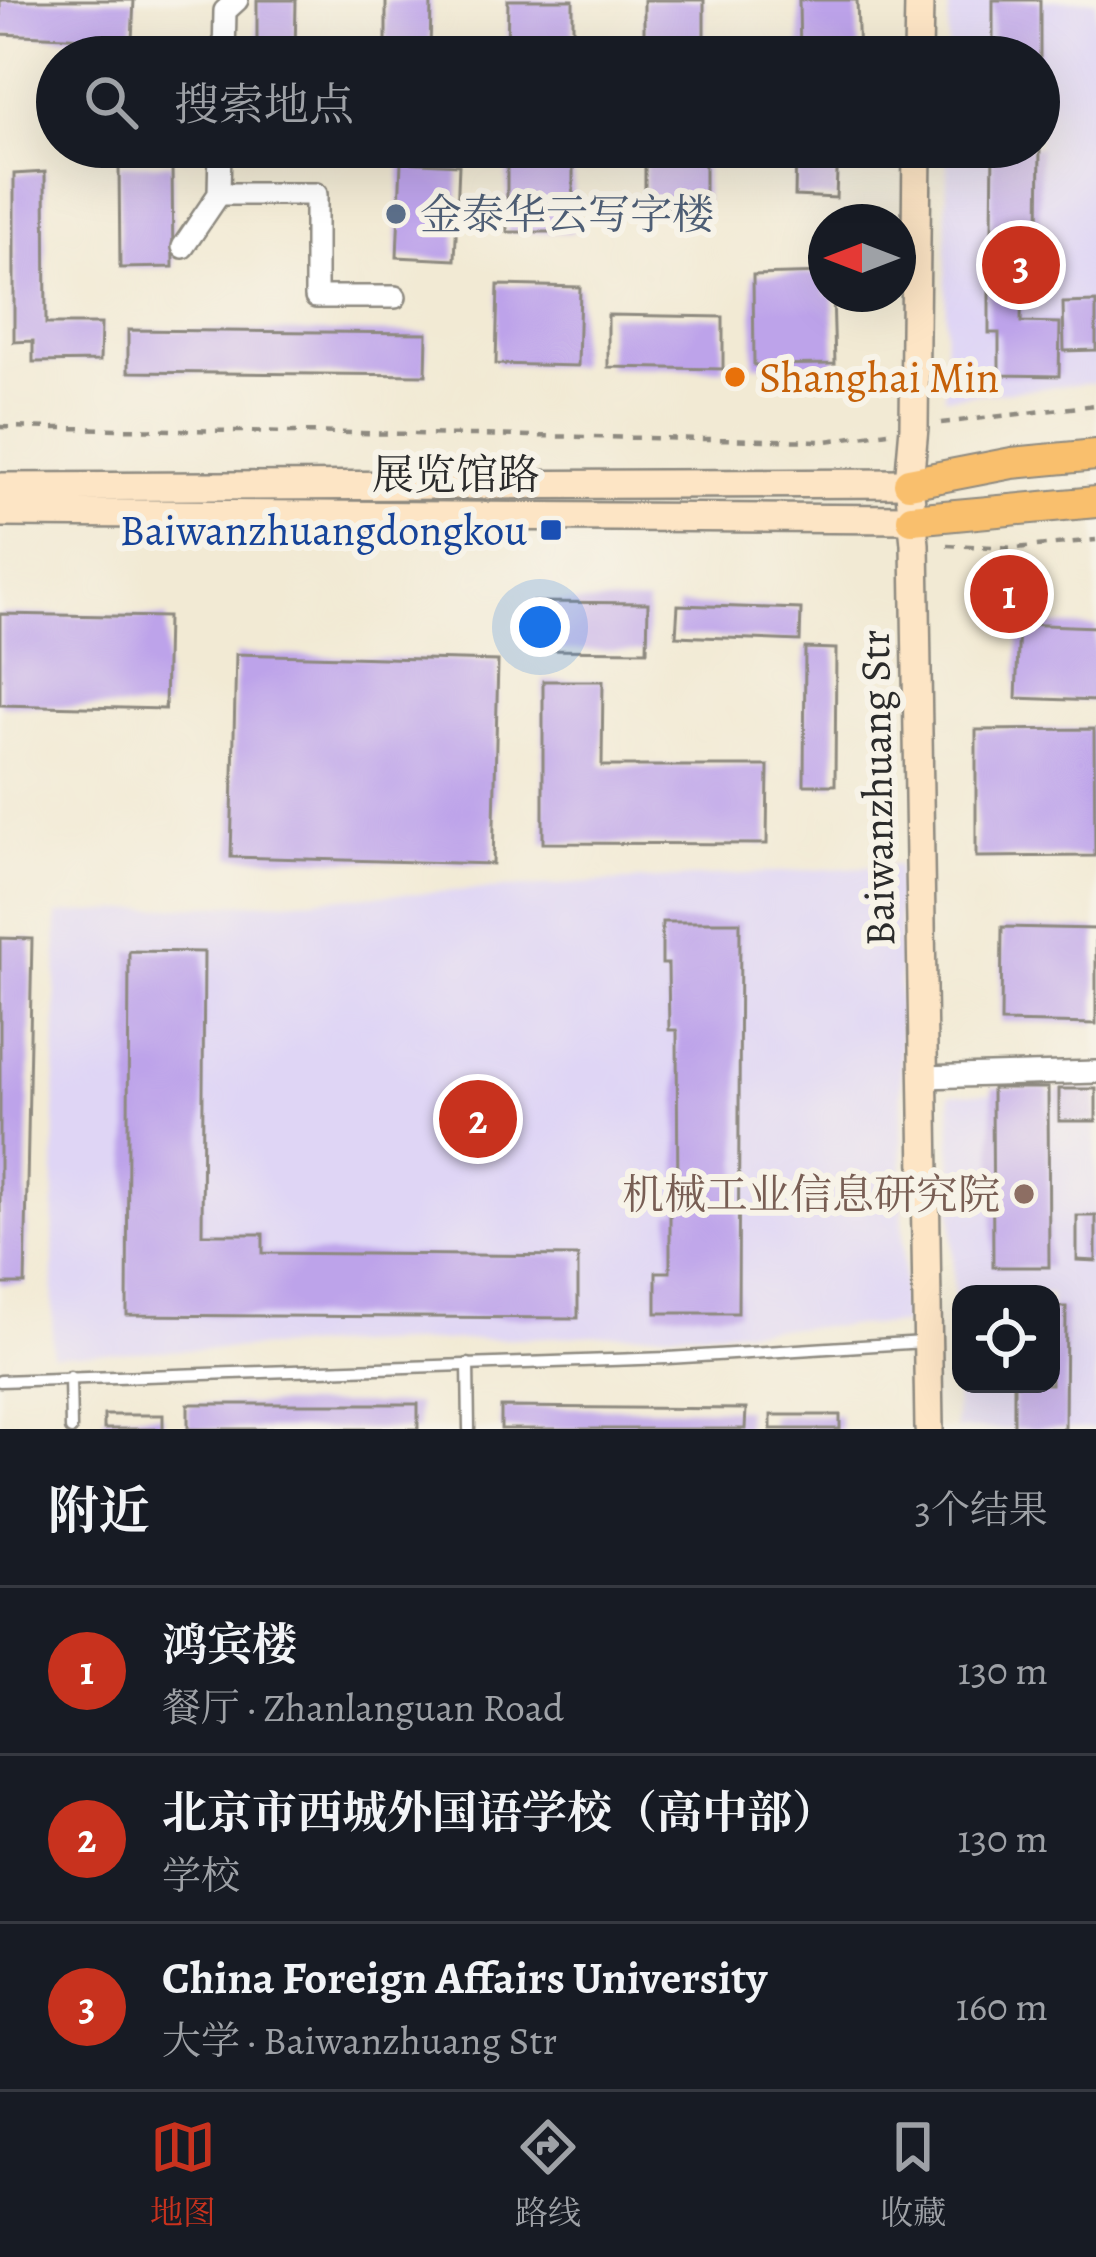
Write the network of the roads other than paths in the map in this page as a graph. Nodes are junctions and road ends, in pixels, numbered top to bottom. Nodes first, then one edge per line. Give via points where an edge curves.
1 (237, 0) edge
2 (919, 0) edge
3 (224, 36) edge
4 (918, 36) edge
5 (220, 168) edge
6 (917, 168) edge
7 (219, 194) junction
8 (183, 247) dead end
9 (395, 297) dead end
10 (1096, 455) edge
11 (909, 483) junction
12 (0, 487) edge
13 (1096, 502) edge
14 (0, 513) edge
15 (912, 519) junction
16 (1096, 1072) edge
17 (923, 1077) junction
18 (927, 1342) junction
19 (467, 1364) junction
20 (70, 1377) junction
21 (0, 1381) edge
22 (71, 1429) edge
23 (470, 1429) edge
24 (928, 1429) edge

1 - 3 street via 225,11
2 - 4 main road
5 - 7 street
6 - 11 main road, Baiwanzhuang Str
7 - 8 street
7 - 9 street via 316,194 316,297
10 - 11 main road
11 - 12 main road, 展览馆路
11 - 15 main road, Baiwanzhuang Str
13 - 15 main road
14 - 15 main road, 展览馆路
15 - 17 main road, Baiwanzhuang Str
16 - 17 street
17 - 18 main road, Baiwanzhuang Str
18 - 19 lane
18 - 24 main road, Baiwanzhuang Str
19 - 20 lane
19 - 23 lane
20 - 21 lane
20 - 22 lane

